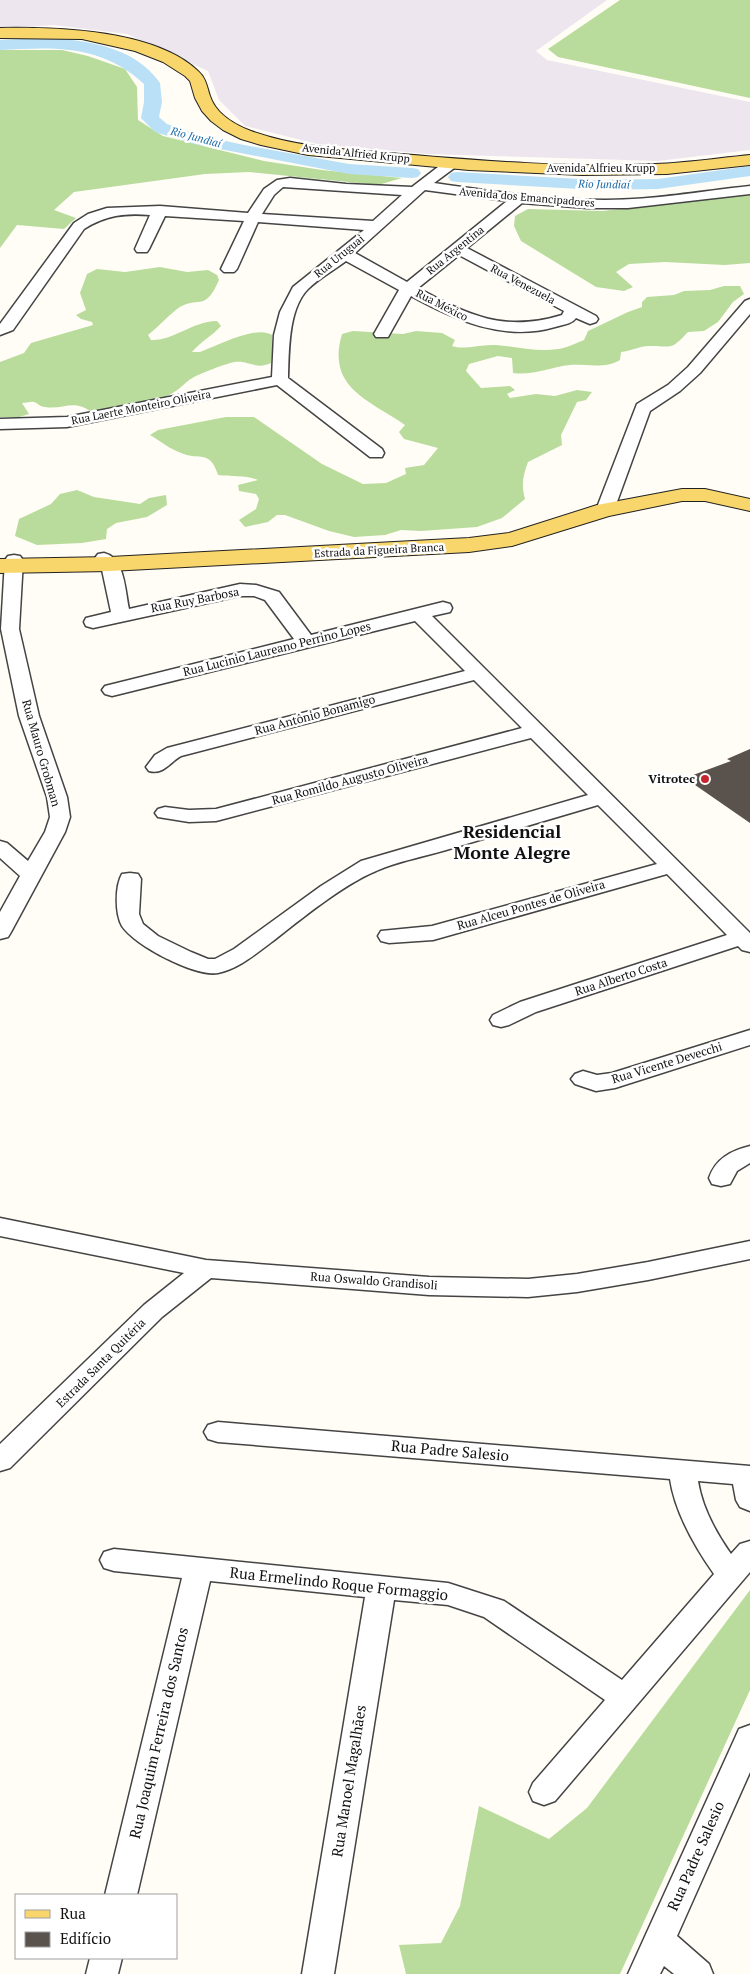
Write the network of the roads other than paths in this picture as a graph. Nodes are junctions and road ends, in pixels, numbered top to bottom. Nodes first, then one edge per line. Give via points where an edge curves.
1 (0, 33) edge
2 (750, 160) edge
3 (452, 163) junction
4 (419, 189) junction
5 (750, 190) edge
6 (520, 198) junction
7 (160, 210) junction
8 (252, 218) junction
9 (376, 226) junction
10 (142, 248) dead end
11 (457, 248) junction
12 (345, 254) junction
13 (229, 269) dead end
14 (408, 288) junction
15 (750, 304) edge
16 (572, 310) junction
17 (590, 319) dead end
18 (0, 330) edge
19 (382, 334) dead end
20 (280, 380) junction
21 (0, 424) edge
22 (376, 453) dead end
23 (750, 505) edge
24 (605, 510) junction
25 (108, 561) junction
26 (7, 563) edge
27 (443, 608) dead end
28 (121, 615) junction
29 (420, 615) junction
30 (93, 622) dead end
31 (5, 629) edge
32 (306, 642) junction
33 (479, 673) junction
34 (112, 690) dead end
35 (534, 731) junction
36 (156, 767) dead end
37 (603, 797) junction
38 (164, 813) dead end
39 (0, 846) edge
40 (672, 866) junction
41 (31, 875) junction
42 (130, 879) dead end
43 (0, 932) edge
44 (389, 936) dead end
45 (746, 941) edge
46 (502, 1020) dead end
47 (750, 1037) edge
48 (583, 1079) dead end
49 (750, 1154) edge
50 (721, 1178) dead end
51 (0, 1227) edge
52 (750, 1250) edge
53 (206, 1270) junction
54 (218, 1432) dead end
55 (0, 1461) edge
56 (682, 1470) junction
57 (749, 1480) edge
58 (750, 1552) edge
59 (114, 1560) dead end
60 (198, 1570) junction
61 (730, 1574) junction
62 (381, 1588) junction
63 (625, 1698) junction
64 (750, 1738) edge
65 (544, 1792) dead end
66 (121, 1894) edge
67 (658, 1940) junction
68 (106, 1959) edge
69 (102, 1974) edge
70 (318, 1974) edge
71 (644, 1974) edge
72 (697, 1974) edge

1 - 3 main road, Avenida Alfried Krupp via 62,32 102,36 143,48 192,74 212,112 226,125 248,135 315,151
2 - 3 main road, Avenida Alfrieu Krupp via 642,170
3 - 4 street, Rua Uruguai
4 - 6 street, Avenida dos Emancipadores
4 - 8 street, Avenida dos Emancipadores via 345,190 280,183 273,186
4 - 9 street, Rua Uruguai
5 - 6 street, Avenida dos Emancipadores via 618,204
6 - 11 street, Rua Argentina
7 - 8 street
7 - 10 street
7 - 18 street via 107,212 79,226 7,327
8 - 9 street
8 - 13 street
9 - 12 street, Rua Uruguai
11 - 14 street, Rua Argentina
11 - 16 street, Rua Venezuela
12 - 14 street, Rua México
12 - 20 street, Rua Uruguai via 301,287 288,312 282,335
14 - 16 street, Rua México via 472,320 509,327 536,326 561,320 568,318
14 - 19 street, Rua Argentina
15 - 24 street via 694,370 643,408
16 - 17 street, Rua Venezuela
20 - 21 street, Rua Laerte Monteiro Oliveira via 67,422
20 - 22 street
23 - 24 main road, Estrada da Figueira Branca via 705,495 682,494
24 - 25 main road, Estrada da Figueira Branca via 512,538 469,545 240,558
25 - 26 main road, Estrada da Figueira Branca
25 - 28 street
26 - 31 street, Rua Mauro Grobman
27 - 29 street, Rua Lucinio Laureano Perrino Lopes
28 - 30 street, Rua Ruy Barbosa
28 - 32 street, Rua Ruy Barbosa via 240,590 256,591 272,596
29 - 32 street, Rua Lucinio Laureano Perrino Lopes
29 - 33 street
31 - 41 street, Rua Mauro Grobman via 29,716 57,797 60,817
32 - 34 street, Rua Lucinio Laureano Perrino Lopes
33 - 35 street
33 - 36 street, Rua Antônio Bonamigo via 174,752 162,758
35 - 37 street
35 - 38 street, Rua Romildo Augusto Oliveira via 216,815
37 - 40 street
37 - 42 street via 369,866 240,954 216,966 200,964 142,937 130,921
39 - 41 street
40 - 44 street, Rua Alceu Pontes de Oliveira via 433,933
40 - 45 street
41 - 43 street, Rua Mauro Grobman
45 - 46 street, Rua Alberto Costa via 528,1007
47 - 48 street, Rua Vicente Devecchi via 615,1080 596,1083
49 - 50 street via 734,1160 724,1169
51 - 53 street, Rua Oswaldo Grandisoli
52 - 53 street, Rua Oswaldo Grandisoli via 648,1271 528,1288 429,1286
53 - 55 street, Estrada Santa Quitéria via 152,1311
54 - 56 street, Rua Padre Salesio
56 - 57 street, Rua Padre Salesio
56 - 61 street via 686,1496 712,1549
58 - 61 street
59 - 60 street, Rua Ermelindo Roque Formaggio
60 - 62 street, Rua Ermelindo Roque Formaggio
60 - 66 street, Rua Joaquim Ferreira dos Santos
61 - 63 street
62 - 63 street, Rua Ermelindo Roque Formaggio via 448,1594 494,1609
62 - 70 street, Rua Manoel Magalhães
63 - 65 street
64 - 67 street, Rua Padre Salesio
67 - 71 street, Rua Padre Salesio
67 - 72 street
68 - 69 street

